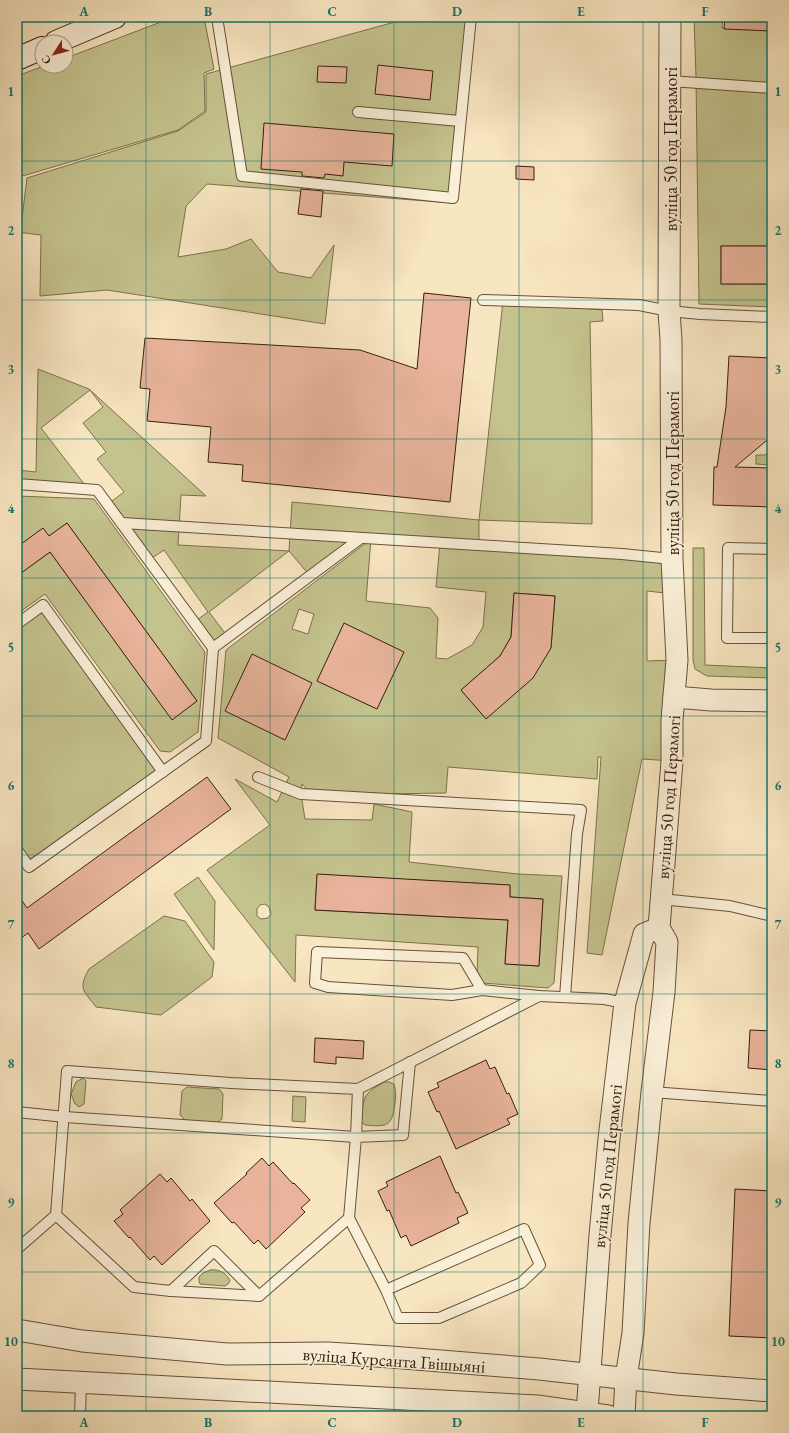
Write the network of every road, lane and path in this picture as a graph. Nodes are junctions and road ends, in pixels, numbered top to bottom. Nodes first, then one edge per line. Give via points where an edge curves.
1 (115, 17) edge
2 (217, 17) edge
3 (470, 17) edge
4 (670, 17) edge
5 (74, 34) edge
6 (34, 52) edge
7 (17, 59) edge
8 (670, 81) junction
9 (772, 88) edge
10 (358, 112) dead end
11 (460, 121) junction
12 (483, 300) dead end
13 (669, 311) junction
14 (772, 317) edge
15 (17, 484) edge
16 (122, 523) junction
17 (361, 538) junction
18 (772, 549) edge
19 (672, 559) junction
20 (17, 624) edge
21 (772, 638) edge
22 (213, 648) junction
23 (674, 697) junction
24 (772, 701) edge
25 (163, 772) junction
26 (258, 777) dead end
27 (17, 850) edge
28 (661, 899) junction
29 (772, 916) edge
30 (659, 928) junction
31 (482, 990) junction
32 (539, 996) junction
33 (564, 997) junction
34 (625, 1003) junction
35 (410, 1062) junction
36 (358, 1089) junction
37 (652, 1092) junction
38 (772, 1102) edge
39 (17, 1112) edge
40 (65, 1117) junction
41 (356, 1137) junction
42 (56, 1215) junction
43 (349, 1218) junction
44 (17, 1249) edge
45 (386, 1290) junction
46 (171, 1291) junction
47 (259, 1296) junction
48 (17, 1330) edge
49 (590, 1375) junction
50 (626, 1378) junction
51 (17, 1379) edge
52 (82, 1383) junction
53 (772, 1391) edge
54 (586, 1414) edge
55 (80, 1416) edge
56 (608, 1416) edge
57 (624, 1416) edge

1 - 5 street
2 - 11 lane via 242,176 453,198
3 - 11 lane
4 - 8 street, вуліца 50 год Перамогі
6 - 7 street
8 - 9 lane
8 - 13 street, вуліца 50 год Перамогі
10 - 11 lane
12 - 13 lane via 638,305
13 - 14 lane
13 - 19 street, вуліца 50 год Перамогі
15 - 16 lane via 97,490
16 - 17 lane
16 - 22 lane
17 - 19 lane
17 - 22 lane
18 - 21 lane via 728,548 727,638
19 - 23 street, вуліца 50 год Перамогі via 677,660
20 - 25 lane via 43,604
22 - 25 lane via 206,741
23 - 24 street
23 - 28 street, вуліца 50 год Перамогі via 672,761
25 - 27 lane via 29,867
26 - 33 lane via 301,794 581,810
28 - 29 lane via 730,906
28 - 30 street, вуліца 50 год Перамогі
30 - 34 street, вуліца 50 год Перамогі via 644,934
30 - 37 street, вуліца 50 год Перамогі via 667,942
31 - 31 lane via 463,958 317,952 315,982 328,987 452,995
31 - 32 lane
32 - 33 lane
32 - 35 lane
33 - 34 lane
34 - 49 street, вуліца 50 год Перамогі via 608,1146
35 - 36 lane
35 - 41 lane via 402,1135
36 - 40 lane via 67,1071
36 - 41 lane
37 - 38 lane
37 - 50 street, вуліца 50 год Перамогі via 639,1223 633,1333
39 - 40 lane
40 - 41 lane
40 - 42 lane
41 - 43 lane
42 - 44 lane
42 - 46 lane via 134,1287
43 - 45 lane
43 - 47 lane
45 - 45 lane via 398,1318 439,1318 521,1283 540,1265 524,1229
46 - 47 lane
46 - 47 lane via 214,1251
48 - 49 street, вуліца Курсанта Гвішыяні via 82,1341 227,1354 328,1353
49 - 50 street, вуліца Курсанта Гвішыяні
49 - 54 street, вуліца 50 год Перамогі
50 - 53 street, вуліца Курсанта Гвішыяні
50 - 57 street, вуліца 50 год Перамогі
51 - 52 street, вуліца Курсанта Гвішыяні
52 - 54 street, вуліца Курсанта Гвішыяні via 537,1406
52 - 55 lane
54 - 56 street, вуліца Курсанта Гвішыяні

